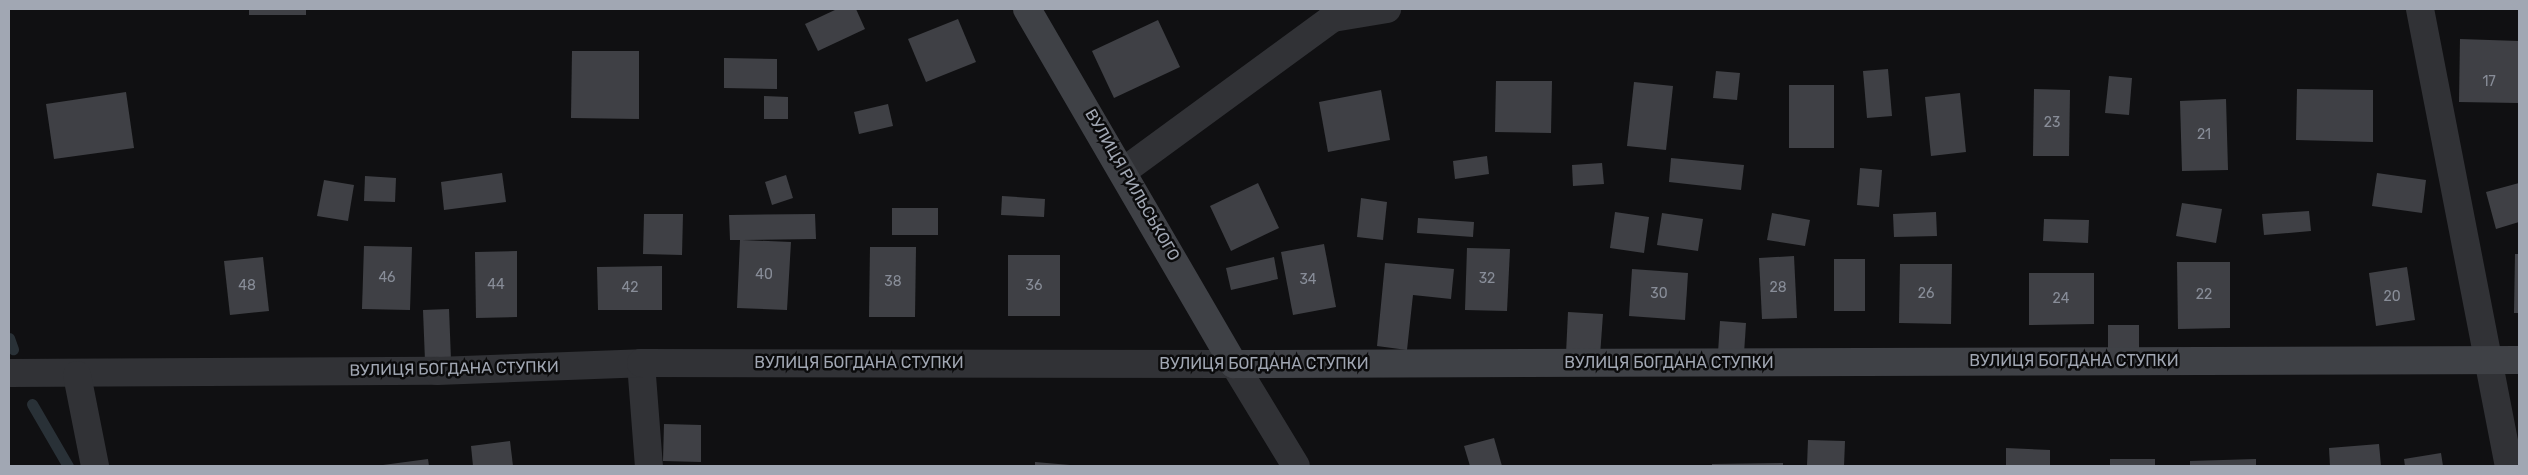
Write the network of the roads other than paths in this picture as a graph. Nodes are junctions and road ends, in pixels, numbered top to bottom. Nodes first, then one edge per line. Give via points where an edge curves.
1 (1027, 9) edge
2 (1387, 9) edge
3 (2420, 9) edge
4 (1125, 170) junction
5 (2492, 360) junction
6 (2519, 360) edge
7 (641, 363) junction
8 (1234, 364) junction
9 (9, 373) edge
10 (77, 375) junction
11 (95, 466) edge
12 (648, 466) edge
13 (1296, 466) edge
14 (2510, 466) edge

1 - 4 street, ВУЛИЦЯ РИЛЬСЬКОГО
2 - 4 street via 1333,18
3 - 5 street
4 - 8 street, ВУЛИЦЯ РИЛЬСЬКОГО
5 - 6 street, ВУЛИЦЯ БОГДАНА СТУПКИ
5 - 8 street, ВУЛИЦЯ БОГДАНА СТУПКИ
5 - 14 street
7 - 8 street, ВУЛИЦЯ БОГДАНА СТУПКИ
7 - 10 street, ВУЛИЦЯ БОГДАНА СТУПКИ via 437,371
7 - 12 street
8 - 13 street
9 - 10 street, ВУЛИЦЯ БОГДАНА СТУПКИ
10 - 11 street

